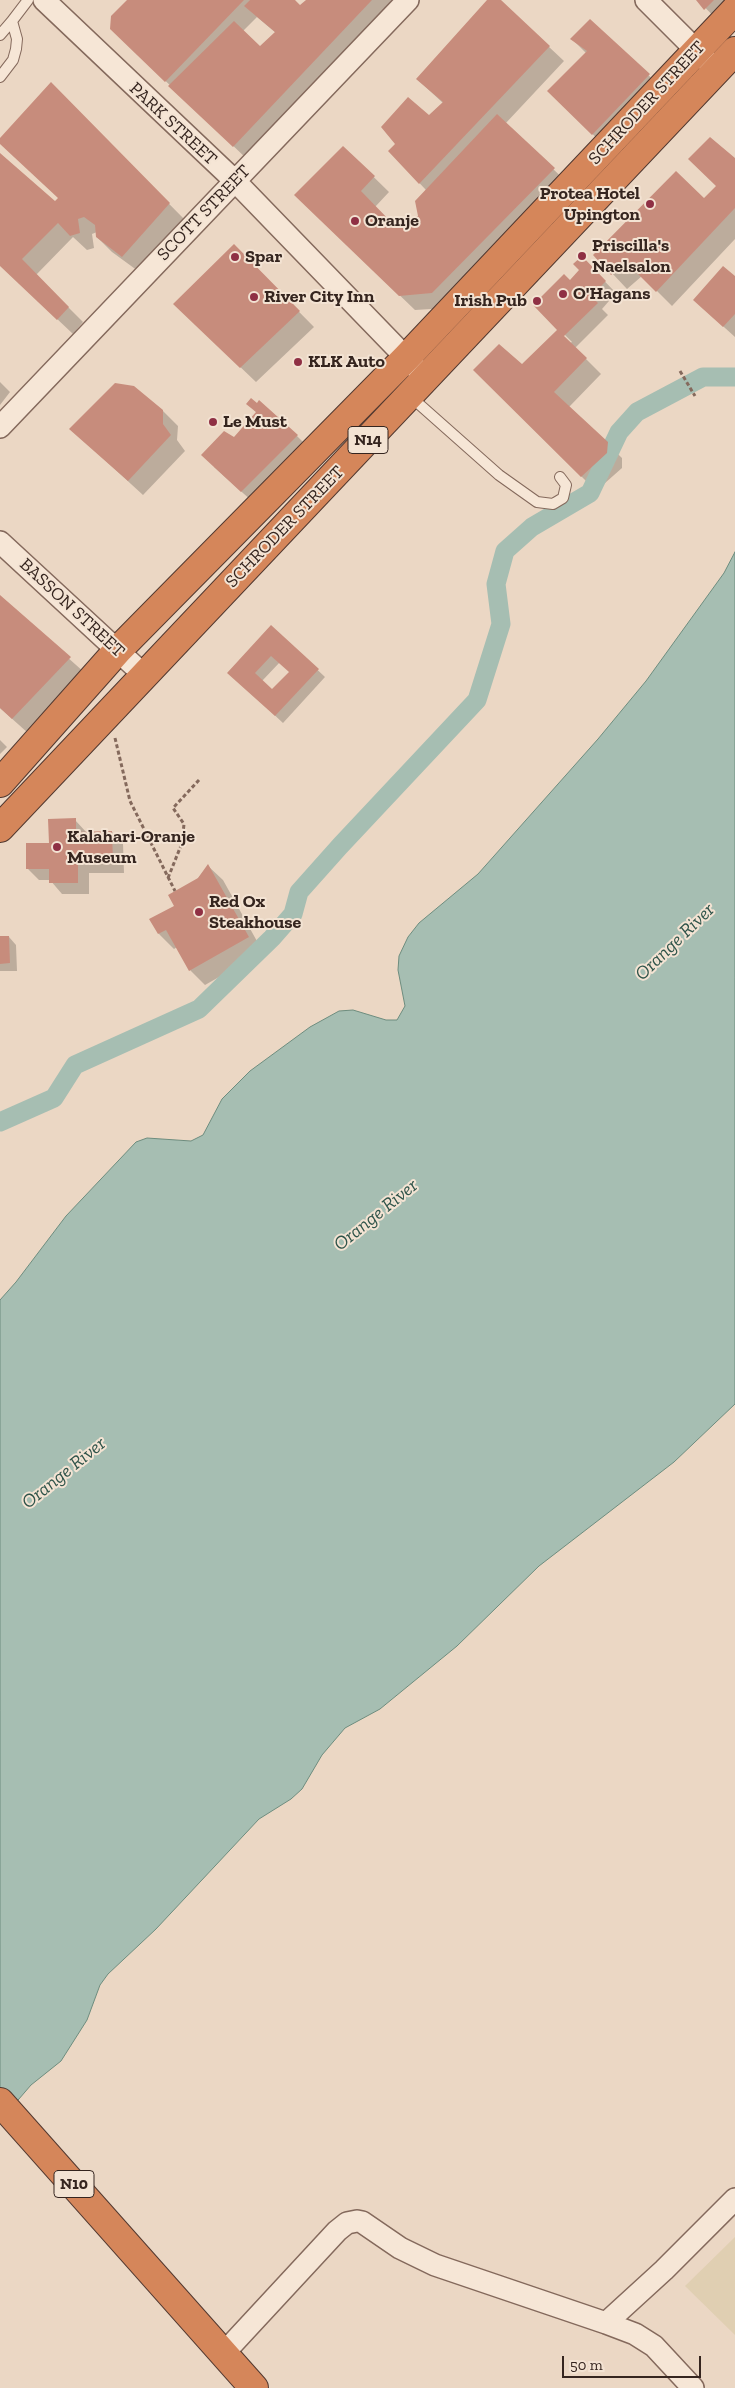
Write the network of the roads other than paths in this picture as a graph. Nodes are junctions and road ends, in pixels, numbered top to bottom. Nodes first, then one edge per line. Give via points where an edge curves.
1 (28, 0) edge
2 (408, 0) edge
3 (646, 0) edge
4 (55, 4) edge
5 (735, 10) edge
6 (12, 22) junction
7 (0, 35) edge
8 (696, 51) junction
9 (726, 60) edge
10 (0, 77) edge
11 (235, 181) junction
12 (406, 358) junction
13 (418, 387) junction
14 (0, 426) edge
15 (560, 478) dead end
16 (0, 542) edge
17 (118, 650) junction
18 (144, 675) junction
19 (0, 783) edge
20 (0, 828) edge
21 (0, 2102) edge
22 (735, 2199) edge
23 (606, 2322) junction
24 (223, 2354) junction
25 (254, 2388) edge
26 (693, 2388) edge

1 - 6 lane
2 - 11 street, SCOTT STREET
3 - 8 street
4 - 11 street, PARK STREET
5 - 8 highway, SCHRODER STREET / N14
6 - 7 lane
6 - 10 lane via 16,49 13,60
8 - 9 street
8 - 12 highway, SCHRODER STREET / N14
9 - 13 highway, SCHRODER STREET / N14
11 - 12 street, PARK STREET
11 - 14 street, SCOTT STREET
12 - 13 street, PARK STREET
12 - 17 highway, SCHRODER STREET / N14
13 - 15 lane via 499,475 537,502 554,504 564,498 566,485
13 - 18 highway, SCHRODER STREET / N14
16 - 17 street, BASSON STREET
17 - 18 street, BASSON STREET
17 - 19 highway, SCHRODER STREET / N14
18 - 20 highway, SCHRODER STREET / N14
21 - 24 highway, N10
22 - 23 street
23 - 24 street via 435,2265 400,2248 362,2222 354,2222 344,2224 337,2231
23 - 26 street via 654,2346
24 - 25 highway, N10

